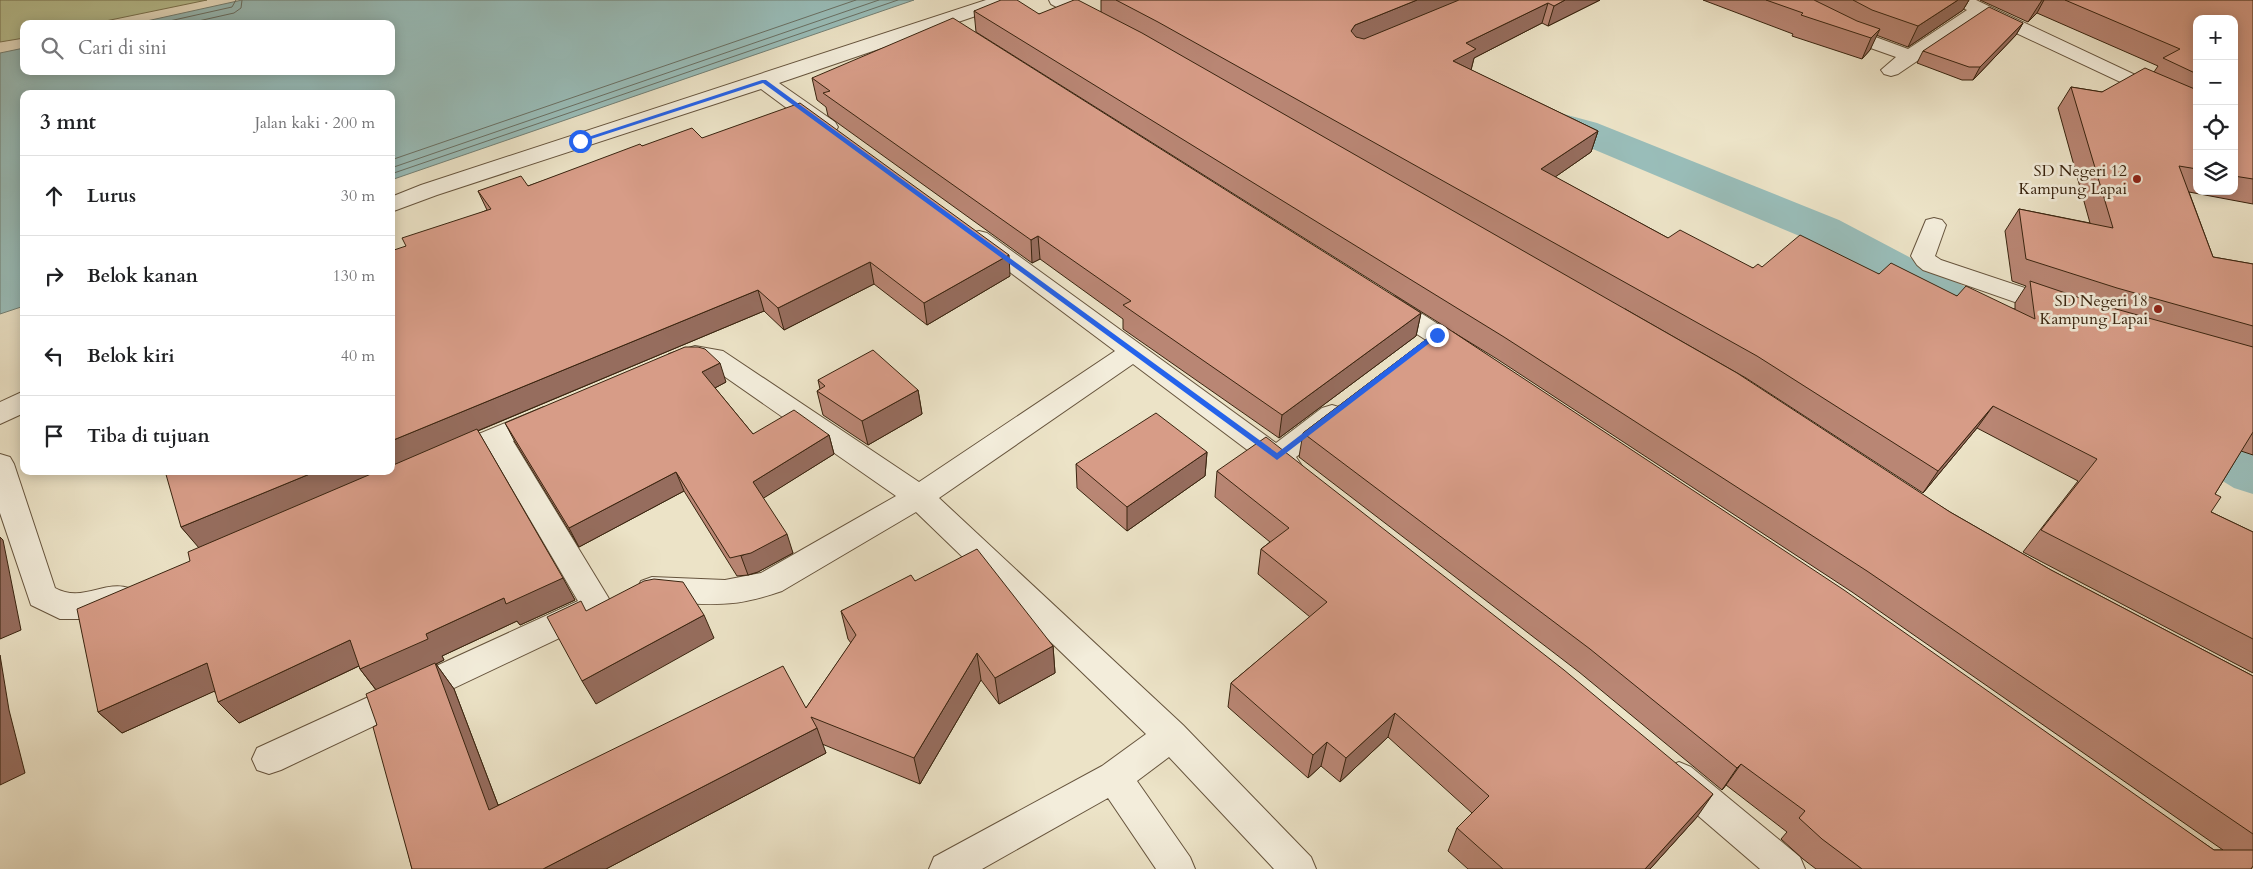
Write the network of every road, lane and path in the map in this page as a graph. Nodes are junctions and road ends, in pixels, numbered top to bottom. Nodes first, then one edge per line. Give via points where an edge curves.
1 (1004, 0) edge
2 (1058, 0) edge
3 (1784, 0) edge
4 (1961, 0) edge
5 (1981, 9) junction
6 (942, 21) junction
7 (1115, 31) edge
8 (966, 37) edge
9 (1910, 56) junction
10 (1891, 70) dead end
11 (764, 81) junction
12 (2193, 110) edge
13 (845, 140) edge
14 (395, 203) edge
15 (957, 222) edge
16 (1934, 225) dead end
17 (1362, 287) edge
18 (2075, 313) edge
19 (1437, 335) junction
20 (1134, 351) junction
21 (1414, 352) edge
22 (1487, 367) edge
23 (651, 371) edge
24 (1353, 399) edge
25 (20, 402) edge
26 (569, 406) edge
27 (0, 414) edge
28 (496, 437) junction
29 (1277, 457) junction
30 (0, 464) edge
31 (424, 467) edge
32 (1309, 482) edge
33 (919, 497) junction
34 (138, 589) edge
35 (597, 606) junction
36 (1171, 736) junction
37 (269, 759) dead end
38 (1657, 760) edge
39 (1114, 777) junction
40 (947, 869) edge
41 (1177, 869) edge
42 (1298, 869) edge
43 (1787, 869) edge

1 - 6 street
2 - 7 street
3 - 9 street via 1855,36
4 - 5 street
5 - 9 street
5 - 12 street
6 - 8 street
6 - 11 street
9 - 10 street
11 - 13 street
11 - 14 street
15 - 20 street
16 - 18 street via 1923,256 1932,264
17 - 19 street
19 - 21 street
19 - 22 street
20 - 29 street
20 - 33 street
23 - 33 street via 688,356 714,357
24 - 29 street
25 - 27 street
26 - 28 street
28 - 31 street
28 - 35 street
29 - 32 street
30 - 34 street via 42,596 60,606 87,606
33 - 35 street via 750,590 719,593 665,589 641,592
33 - 36 street
35 - 37 street
36 - 39 street
36 - 42 street
38 - 43 street
39 - 40 street
39 - 41 street

